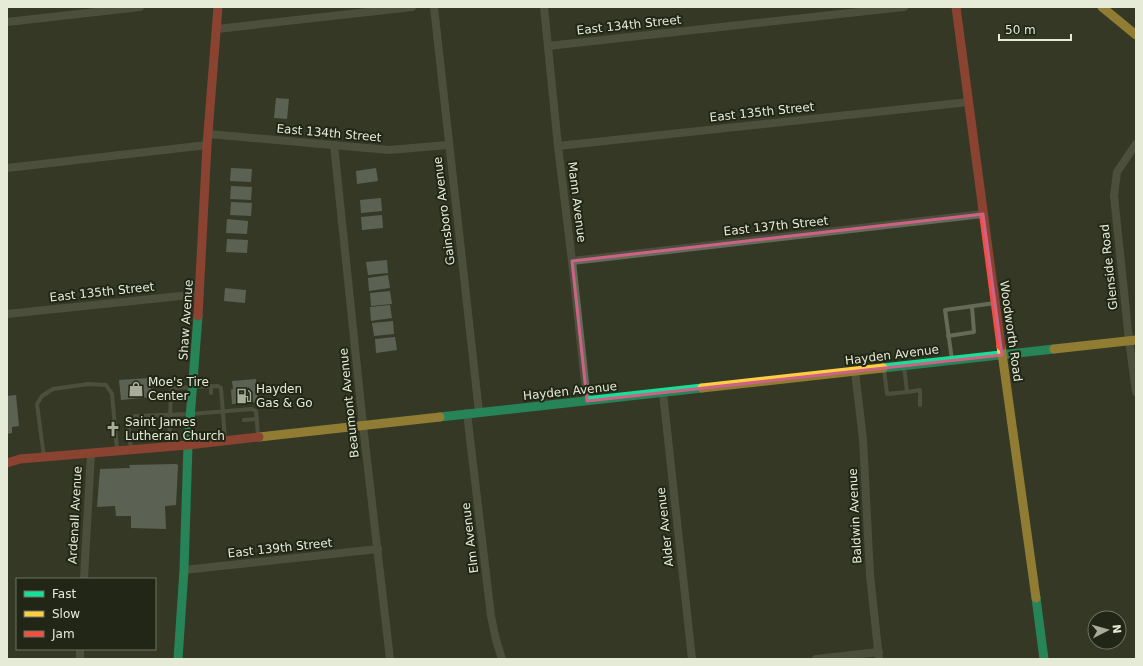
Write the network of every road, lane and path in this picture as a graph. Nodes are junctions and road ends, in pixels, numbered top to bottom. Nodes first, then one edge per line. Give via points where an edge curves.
1 (140, 7) edge
2 (218, 7) edge
3 (412, 7) edge
4 (434, 7) edge
5 (544, 7) edge
6 (904, 7) edge
7 (956, 7) edge
8 (1102, 7) edge
9 (7, 22) edge
10 (217, 29) junction
11 (1136, 35) edge
12 (548, 46) junction
13 (969, 102) junction
14 (208, 134) junction
15 (1136, 144) edge
16 (207, 145) junction
17 (334, 145) junction
18 (448, 145) junction
19 (558, 146) junction
20 (7, 168) edge
21 (983, 214) junction
22 (572, 261) junction
23 (200, 294) junction
24 (995, 303) junction
25 (972, 307) junction
26 (7, 314) edge
27 (948, 336) junction
28 (1132, 340) edge
29 (1002, 355) junction
30 (952, 360) junction
31 (904, 366) junction
32 (884, 368) junction
33 (855, 372) junction
34 (211, 386) junction
35 (193, 387) junction
36 (907, 392) junction
37 (1136, 392) edge
38 (211, 393) dead end
39 (663, 393) junction
40 (587, 401) junction
41 (920, 404) dead end
42 (211, 407) dead end
43 (223, 411) junction
44 (210, 412) junction
45 (479, 412) junction
46 (467, 413) junction
47 (170, 414) junction
48 (191, 414) junction
49 (257, 419) junction
50 (244, 420) dead end
51 (230, 421) dead end
52 (224, 422) junction
53 (363, 425) junction
54 (258, 437) junction
55 (226, 441) junction
56 (188, 445) junction
57 (169, 446) junction
58 (131, 450) junction
59 (117, 451) junction
60 (91, 453) junction
61 (44, 457) junction
62 (7, 463) edge
63 (378, 549) junction
64 (184, 570) junction
65 (84, 578) edge
66 (879, 656) edge
67 (178, 659) edge
68 (390, 659) edge
69 (502, 659) edge
70 (692, 659) edge
71 (816, 659) edge
72 (1044, 659) edge

1 - 9 street
2 - 10 street, Shaw Avenue
3 - 10 street
4 - 18 street, Gainsboro Avenue
5 - 12 street, Mann Avenue
6 - 12 street, East 134th Street
7 - 13 street, Woodworth Road
8 - 11 street
10 - 14 street, Shaw Avenue
12 - 19 street, Mann Avenue
13 - 19 street, East 135th Street
13 - 21 street, Woodworth Road
14 - 16 street, Shaw Avenue
14 - 17 street, East 134th Street
15 - 28 street, Glenside Road via 1117,172 1114,196
16 - 20 street
16 - 23 street, Shaw Avenue
17 - 18 street, East 134th Street via 389,150
17 - 53 street, Beaumont Avenue
18 - 45 street, Gainsboro Avenue
19 - 22 street, Mann Avenue
21 - 22 street, East 137th Street
21 - 24 street, Woodworth Road
22 - 40 street, Mann Avenue
23 - 26 street, East 135th Street
23 - 35 street, Shaw Avenue
24 - 25 lane
24 - 29 street, Woodworth Road
25 - 27 lane via 974,332
25 - 27 lane via 945,310
27 - 30 lane
28 - 29 street, Hayden Avenue
28 - 37 street, Glenside Road
29 - 30 street, Hayden Avenue
29 - 72 street, Woodworth Road
30 - 31 street, Hayden Avenue
31 - 32 street, Hayden Avenue
31 - 36 lane
32 - 33 street, Hayden Avenue
32 - 36 lane via 887,394
33 - 39 street, Hayden Avenue
33 - 66 street, Baldwin Avenue via 863,438 870,575
34 - 35 lane
34 - 38 lane
34 - 43 lane via 221,388
35 - 47 lane via 173,388
35 - 48 street, Shaw Avenue
36 - 41 lane via 920,390
39 - 40 street, Hayden Avenue
39 - 70 street, Alder Avenue
40 - 45 street, Hayden Avenue
42 - 44 lane
43 - 44 lane
43 - 49 lane via 252,409 256,411
43 - 52 lane
44 - 48 lane
45 - 46 street, Hayden Avenue
46 - 53 street, Hayden Avenue
46 - 69 street, Elm Avenue via 491,616
47 - 48 lane
47 - 57 lane
47 - 58 lane via 134,416 128,428
48 - 56 street, Shaw Avenue
49 - 50 lane
49 - 54 lane
51 - 52 lane
52 - 55 lane
53 - 54 street, Hayden Avenue
53 - 63 street, Beaumont Avenue
54 - 55 street, Hayden Avenue
55 - 56 street, Hayden Avenue
56 - 57 street, Hayden Avenue
56 - 64 street, Shaw Avenue
57 - 58 street, Hayden Avenue
58 - 59 street, Hayden Avenue
59 - 60 street, Hayden Avenue
59 - 61 lane via 112,394 106,385 88,384 53,389 42,396 37,404
60 - 61 street, Hayden Avenue
60 - 65 street, Ardenall Avenue
61 - 62 street, Hayden Avenue
63 - 64 street, East 139th Street
63 - 68 street, Beaumont Avenue
64 - 67 street, Shaw Avenue
66 - 71 street

